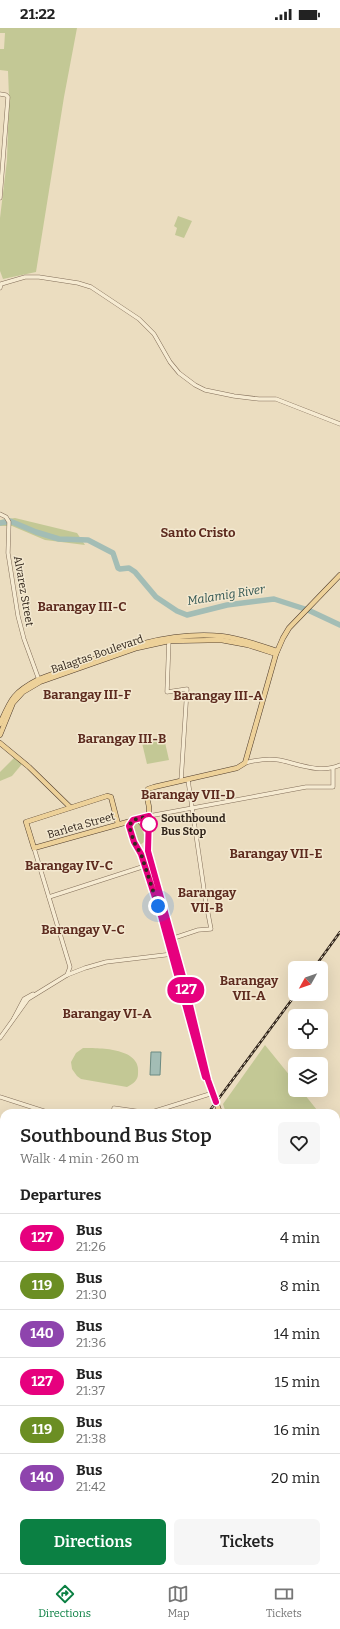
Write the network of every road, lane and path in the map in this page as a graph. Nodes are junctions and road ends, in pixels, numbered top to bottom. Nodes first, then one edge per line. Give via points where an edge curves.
1 (0, 94) edge
2 (0, 198) edge
3 (0, 279) edge
4 (1, 286) edge
5 (340, 424) edge
6 (0, 514) edge
7 (340, 575) edge
8 (169, 640) junction
9 (276, 652) junction
10 (40, 681) junction
11 (0, 724) edge
12 (0, 735) edge
13 (0, 743) edge
14 (245, 763) junction
15 (340, 765) edge
16 (333, 768) junction
17 (188, 780) junction
18 (181, 781) junction
19 (70, 807) junction
20 (191, 808) junction
21 (149, 816) junction
22 (136, 819) junction
23 (118, 824) junction
24 (128, 824) junction
25 (148, 831) junction
26 (34, 848) junction
27 (145, 866) junction
28 (49, 897) junction
29 (170, 939) junction
30 (174, 954) junction
31 (70, 967) junction
32 (77, 971) junction
33 (67, 975) junction
34 (0, 1038) edge
35 (213, 1093) junction
36 (0, 1097) edge
37 (39, 1109) edge
38 (158, 1109) edge
39 (219, 1109) edge

1 - 2 street via 8,97
3 - 4 street
4 - 5 street via 25,277 78,283 95,290 139,319 154,334 179,373 195,385 205,390 234,396 276,399
6 - 10 street, Alvarez Street via 8,519 10,526 8,553 18,616
7 - 9 main road via 289,628
8 - 9 main road, Balagtas Boulevard via 221,638
8 - 10 main road, Balagtas Boulevard via 137,648
8 - 18 street via 167,692 187,690
9 - 14 main road
10 - 11 main road, Balagtas Boulevard via 20,689 14,695
10 - 12 main road, Balagtas Boulevard via 17,697
13 - 19 main road
14 - 16 street via 267,759 313,768
14 - 17 main road via 237,768
15 - 16 street
16 - 20 street via 333,787 306,787
17 - 18 main road
17 - 20 street
18 - 21 main road via 148,789 146,792
19 - 23 main road via 111,797
19 - 26 main road via 26,822
20 - 21 street
20 - 29 street via 211,929 198,930
21 - 22 main road, Barleta Street
21 - 25 main road
22 - 24 main road, Barleta Street
22 - 25 main road
23 - 24 main road, Barleta Street
23 - 26 main road, Barleta Street
24 - 27 main road
25 - 29 main road via 148,851
26 - 28 street
27 - 28 street
27 - 29 main road
28 - 31 street
29 - 30 main road
30 - 32 street via 106,962
30 - 35 main road
31 - 32 street
31 - 33 street
32 - 33 street
33 - 34 street via 36,994 27,996 14,1020
35 - 38 street
35 - 39 main road
36 - 37 street

